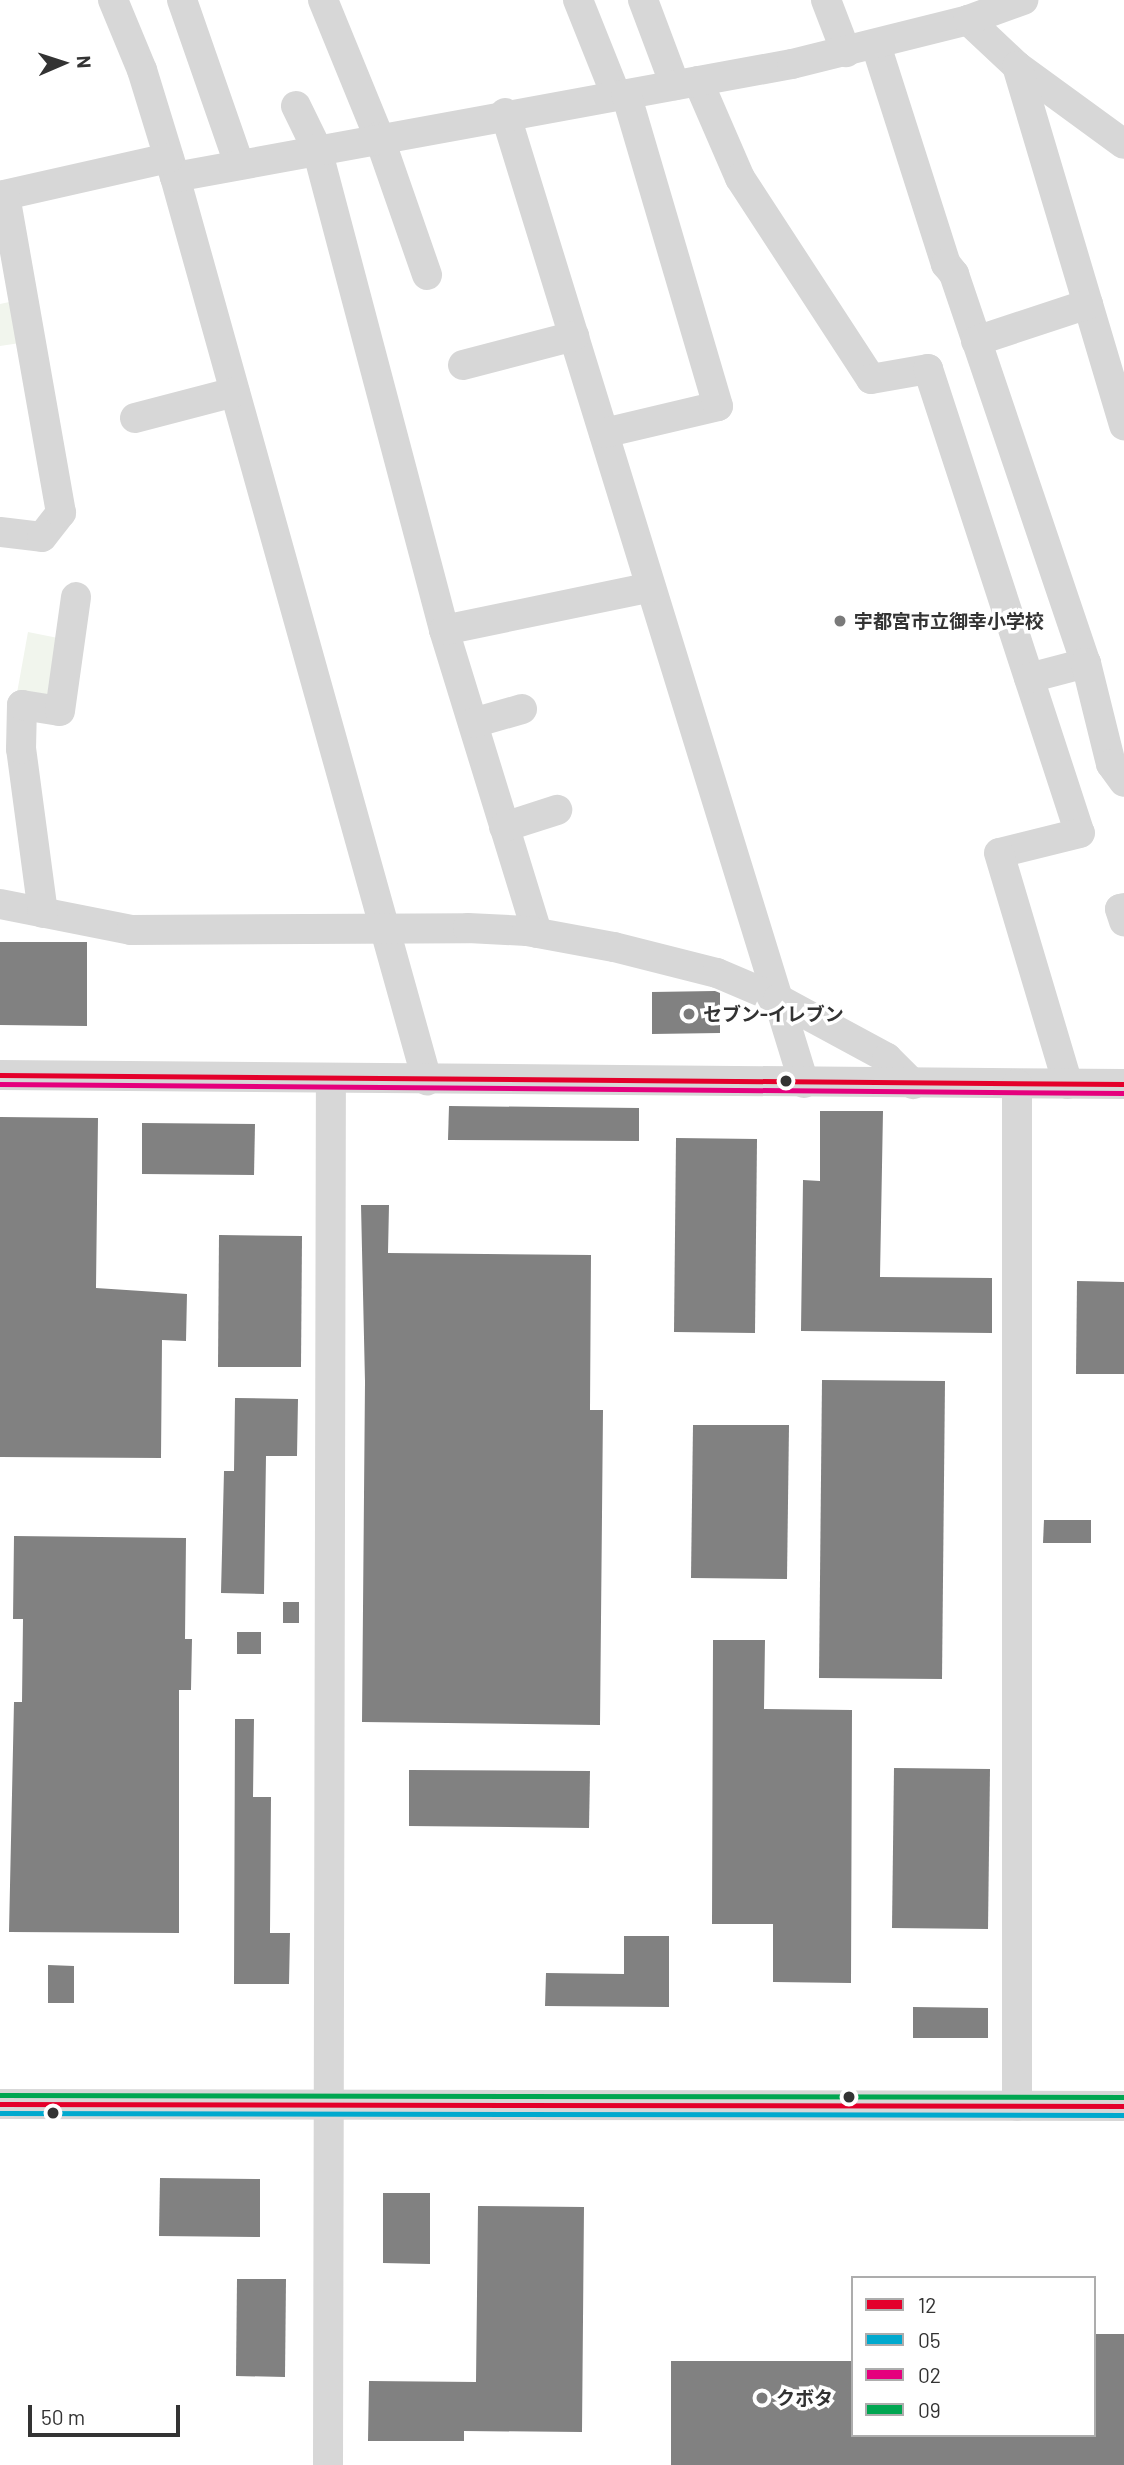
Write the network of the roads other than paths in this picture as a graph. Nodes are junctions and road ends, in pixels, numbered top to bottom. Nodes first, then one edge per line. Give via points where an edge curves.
1 (182, 0) edge
2 (323, 0) edge
3 (578, 0) edge
4 (643, 0) edge
5 (826, 0) edge
6 (1023, 0) edge
7 (123, 3) edge
8 (968, 20) junction
9 (876, 45) junction
10 (845, 52) junction
11 (1017, 66) junction
12 (686, 83) junction
13 (621, 95) junction
14 (296, 106) dead end
15 (505, 113) junction
16 (379, 138) junction
17 (1124, 144) edge
18 (317, 149) junction
19 (239, 164) junction
20 (172, 168) junction
21 (2, 195) edge
22 (426, 275) dead end
23 (1088, 304) junction
24 (574, 336) junction
25 (976, 341) junction
26 (463, 365) dead end
27 (235, 392) junction
28 (135, 418) dead end
29 (1124, 425) edge
30 (604, 433) junction
31 (0, 532) edge
32 (651, 587) junction
33 (76, 597) dead end
34 (444, 630) junction
35 (1086, 663) junction
36 (1029, 678) junction
37 (11, 703) edge
38 (522, 709) dead end
39 (473, 723) junction
40 (1124, 782) edge
41 (557, 810) dead end
42 (505, 827) junction
43 (0, 904) edge
44 (1124, 908) edge
45 (43, 913) junction
46 (1124, 921) edge
47 (384, 927) junction
48 (537, 933) junction
49 (778, 999) junction
50 (0, 1075) edge
51 (331, 1079) junction
52 (427, 1080) junction
53 (804, 1083) junction
54 (913, 1084) junction
55 (1017, 1084) junction
56 (1068, 1084) junction
57 (1124, 1084) edge
58 (0, 2104) edge
59 (329, 2106) junction
60 (1017, 2106) junction
61 (1124, 2106) edge
62 (328, 2465) edge

1 - 19 street
2 - 16 street
3 - 13 street
4 - 12 street
5 - 10 street
6 - 8 street
7 - 20 street
8 - 9 street
8 - 11 street
9 - 10 street
9 - 25 street via 946,264 954,274
10 - 12 street
11 - 17 street
11 - 23 street
12 - 13 street
12 - 36 street via 740,177 871,379 928,369
13 - 15 street
13 - 30 street via 718,406
14 - 18 street
15 - 16 street
15 - 24 street
16 - 18 street
16 - 22 street
18 - 19 street
18 - 34 street
19 - 20 street
20 - 21 street
20 - 27 street
21 - 31 street via 61,513 42,537
23 - 25 street
23 - 29 street
24 - 26 street
24 - 30 street
25 - 35 street
27 - 28 street
27 - 47 street
30 - 32 street
32 - 34 street
32 - 49 street
33 - 37 street via 60,711
34 - 39 street
35 - 36 street
35 - 40 street via 1111,764
36 - 56 street via 1080,833 999,853
37 - 45 street
38 - 39 street
39 - 42 street
41 - 42 street
42 - 48 street
43 - 45 street
44 - 46 street via 1120,909
45 - 47 street via 131,930
47 - 48 street
47 - 52 street
48 - 49 street via 717,973
49 - 53 street
49 - 54 street via 887,1058
50 - 51 street
51 - 52 street
51 - 59 street
52 - 53 street
53 - 54 street
54 - 55 street
55 - 56 street
55 - 60 street
56 - 57 street
58 - 59 street
59 - 60 street
59 - 62 street
60 - 61 street

